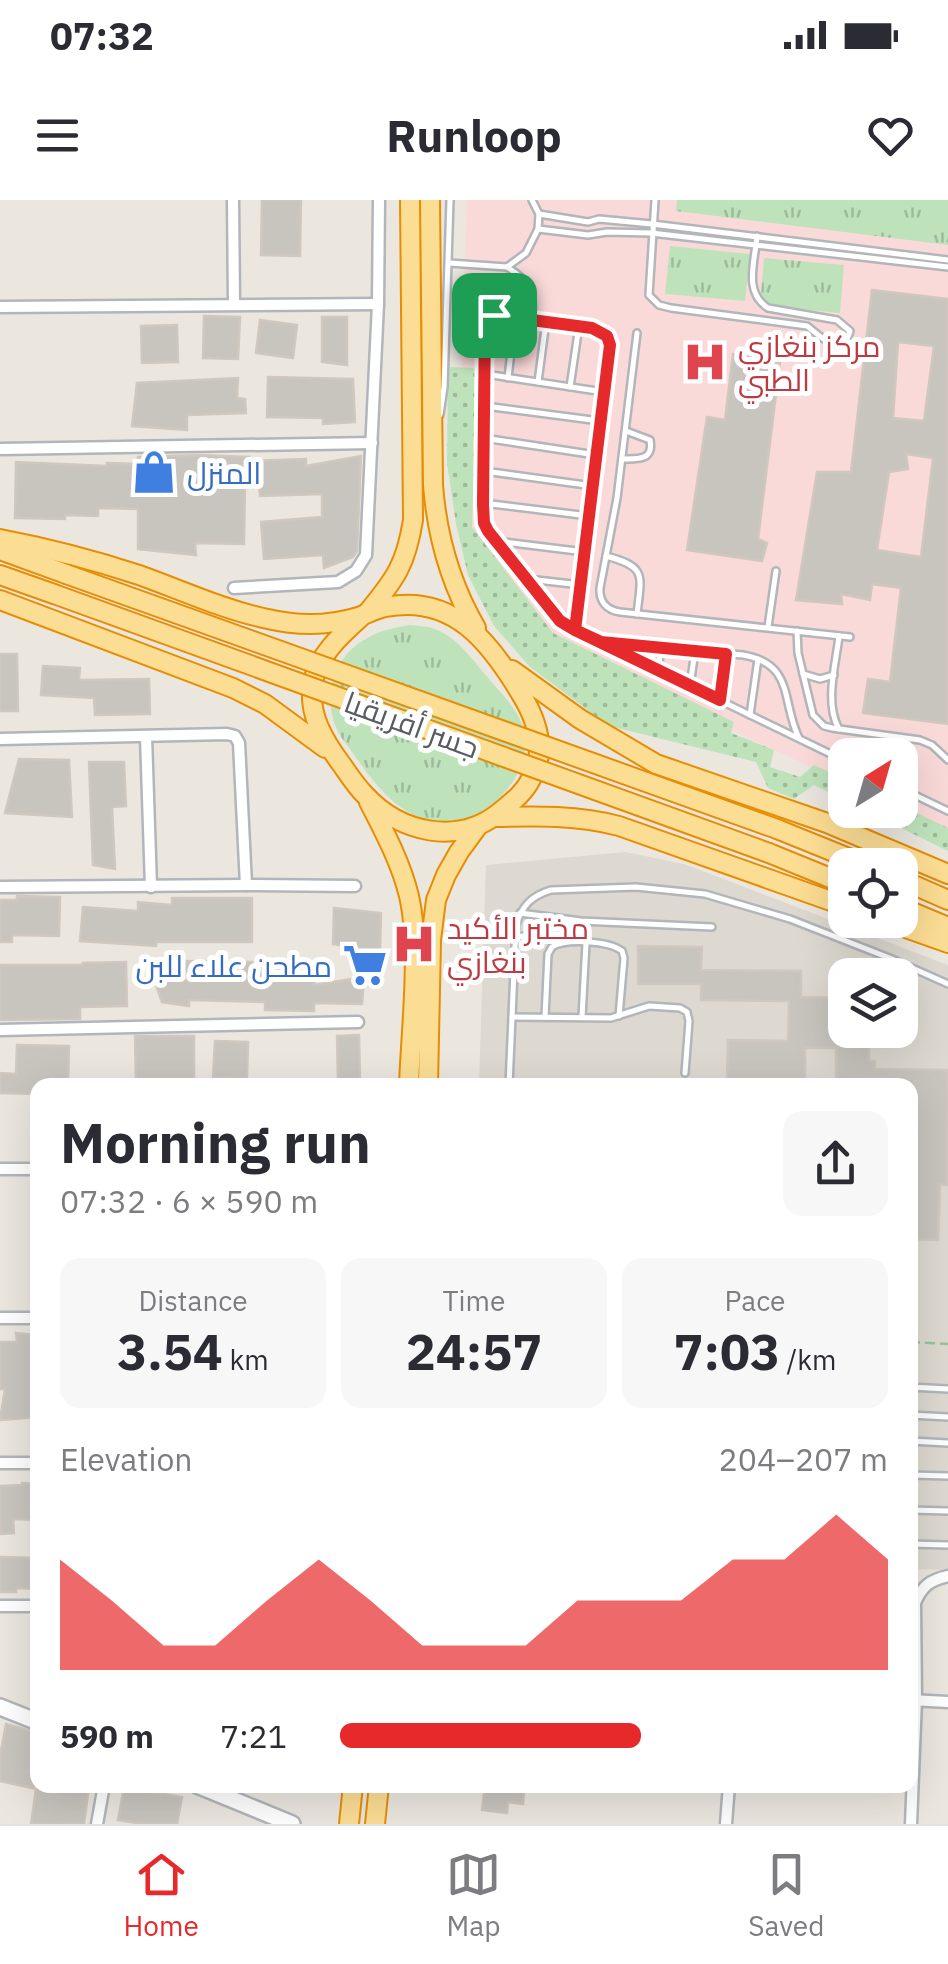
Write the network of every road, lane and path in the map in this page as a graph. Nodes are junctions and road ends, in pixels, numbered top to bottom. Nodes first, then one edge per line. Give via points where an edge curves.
1 (233, 200) edge
2 (378, 200) edge
3 (410, 200) edge
4 (430, 200) edge
5 (450, 200) edge
6 (532, 200) edge
7 (655, 200) edge
8 (539, 214) junction
9 (652, 224) junction
10 (538, 229) junction
11 (652, 233) junction
12 (757, 240) junction
13 (448, 263) junction
14 (948, 264) edge
15 (507, 267) junction
16 (234, 304) junction
17 (378, 304) junction
18 (0, 306) edge
19 (514, 317) junction
20 (532, 319) junction
21 (546, 321) junction
22 (579, 326) junction
23 (637, 333) dead end
24 (485, 374) junction
25 (508, 378) junction
26 (538, 382) junction
27 (570, 387) junction
28 (604, 392) junction
29 (485, 406) junction
30 (600, 421) junction
31 (626, 431) junction
32 (432, 436) junction
33 (484, 438) junction
34 (372, 443) junction
35 (0, 449) edge
36 (596, 456) junction
37 (622, 458) junction
38 (484, 471) junction
39 (593, 486) junction
40 (483, 504) junction
41 (589, 516) junction
42 (0, 538) edge
43 (496, 541) junction
44 (0, 550) edge
45 (585, 552) junction
46 (606, 556) junction
47 (776, 571) dead end
48 (0, 575) edge
49 (525, 578) junction
50 (581, 585) junction
51 (234, 588) dead end
52 (0, 600) edge
53 (365, 614) junction
54 (637, 614) junction
55 (768, 628) junction
56 (575, 630) junction
57 (797, 631) junction
58 (839, 636) junction
59 (482, 637) junction
60 (850, 637) dead end
61 (601, 642) junction
62 (660, 648) junction
63 (694, 651) junction
64 (726, 654) junction
65 (758, 658) junction
66 (499, 660) junction
67 (658, 670) junction
68 (803, 674) junction
69 (835, 674) junction
70 (690, 686) junction
71 (720, 700) junction
72 (750, 715) junction
73 (840, 729) junction
74 (146, 736) junction
75 (0, 738) edge
76 (799, 738) junction
77 (828, 752) edge
78 (333, 754) junction
79 (948, 760) edge
80 (367, 797) junction
81 (918, 797) edge
82 (948, 811) edge
83 (487, 821) junction
84 (828, 850) edge
85 (948, 874) edge
86 (828, 877) edge
87 (246, 884) junction
88 (355, 886) dead end
89 (0, 887) edge
90 (150, 887) junction
91 (918, 887) edge
92 (828, 900) edge
93 (948, 900) edge
94 (520, 913) junction
95 (918, 914) edge
96 (581, 921) junction
97 (712, 927) dead end
98 (948, 927) edge
99 (918, 932) edge
100 (516, 937) junction
101 (586, 943) junction
102 (948, 943) edge
103 (948, 984) edge
104 (619, 1016) junction
105 (512, 1017) junction
106 (545, 1017) junction
107 (582, 1018) junction
108 (358, 1022) dead end
109 (0, 1030) edge
110 (685, 1072) dead end
111 (409, 1078) edge
112 (428, 1078) edge
113 (509, 1078) edge
114 (0, 1169) edge
115 (30, 1169) edge
116 (0, 1318) edge
117 (30, 1318) edge
118 (918, 1342) edge
119 (948, 1344) edge
120 (918, 1387) edge
121 (948, 1389) edge
122 (918, 1416) edge
123 (948, 1417) edge
124 (918, 1441) edge
125 (948, 1442) edge
126 (0, 1463) edge
127 (30, 1463) edge
128 (918, 1476) edge
129 (948, 1476) edge
130 (918, 1510) edge
131 (948, 1511) edge
132 (918, 1544) edge
133 (948, 1545) edge
134 (948, 1576) edge
135 (918, 1597) edge
136 (0, 1606) edge
137 (30, 1606) edge
138 (918, 1700) edge
139 (948, 1702) edge
140 (0, 1708) edge
141 (30, 1719) edge
142 (103, 1793) edge
143 (216, 1793) edge
144 (353, 1793) edge
145 (378, 1793) edge
146 (728, 1793) edge
147 (912, 1793) edge
148 (97, 1824) edge
149 (292, 1824) edge
150 (350, 1824) edge
151 (375, 1824) edge
152 (726, 1824) edge
153 (911, 1824) edge

1 - 16 street
2 - 17 street
3 - 53 highway via 413,520 400,570
4 - 32 highway
5 - 13 lane
6 - 8 lane
7 - 9 lane
8 - 9 lane
8 - 10 lane
9 - 11 lane
9 - 12 lane
10 - 11 lane via 588,236
10 - 15 lane via 526,254
11 - 12 lane
11 - 12 lane via 649,295 659,305 806,326 833,344 846,340 850,331 837,320 762,305 752,280
12 - 14 lane
13 - 15 lane
13 - 32 lane via 442,405
15 - 20 lane via 530,289
16 - 17 street
16 - 18 street
17 - 34 street
19 - 20 lane
19 - 24 lane via 485,320
19 - 25 lane
20 - 21 lane
21 - 22 lane
21 - 26 lane
22 - 27 lane
22 - 28 lane via 607,336
23 - 31 lane
24 - 25 lane
24 - 29 lane
25 - 26 lane
26 - 27 lane
27 - 28 lane
28 - 30 lane
29 - 30 lane
29 - 33 lane
30 - 36 lane
31 - 37 lane
31 - 37 lane via 646,437 651,446 643,459
32 - 59 highway via 443,551
33 - 36 lane
33 - 38 lane
34 - 35 street
34 - 51 street via 368,544 356,571 338,582
36 - 39 lane
37 - 46 lane
38 - 39 lane
38 - 40 lane
39 - 41 lane
40 - 41 lane
40 - 43 lane via 484,523
41 - 45 lane
42 - 53 highway via 263,618 299,625
43 - 45 lane
43 - 49 lane
44 - 84 highway, جسر أفريقيا, bridge
45 - 50 lane
46 - 54 lane via 638,571
46 - 54 lane via 600,598 614,611
47 - 55 lane
48 - 86 highway, جسر أفريقيا, bridge
49 - 50 lane
49 - 56 lane
50 - 56 lane
52 - 78 highway via 233,688
53 - 59 highway via 426,606
53 - 78 highway via 339,636 312,683 312,709
54 - 55 lane
55 - 57 lane
56 - 61 lane
57 - 58 lane
57 - 68 lane
58 - 60 lane
58 - 69 lane
59 - 66 highway
61 - 62 lane
61 - 67 lane
62 - 63 lane
62 - 67 lane
63 - 64 lane
63 - 70 lane
64 - 65 lane
64 - 71 lane
65 - 72 lane
65 - 76 lane via 779,674
66 - 83 highway via 532,714 540,755 517,798
66 - 85 highway via 656,764 827,823
67 - 70 lane
68 - 69 lane
68 - 73 lane via 813,714 824,726
69 - 73 lane via 833,713
70 - 71 lane
71 - 72 lane
72 - 76 lane
73 - 79 lane via 920,740
74 - 75 street
74 - 87 street via 235,736
74 - 90 street
76 - 77 lane
78 - 80 highway
80 - 83 highway via 394,818 432,832
80 - 111 highway via 411,909
81 - 82 lane
83 - 92 highway via 596,820
83 - 112 highway via 459,852 436,900
87 - 88 street
87 - 90 street
89 - 90 street
91 - 93 highway
94 - 96 lane
94 - 100 lane
94 - 103 lane via 550,890 705,894 790,920
95 - 98 highway
96 - 97 lane
96 - 100 lane
99 - 102 highway
100 - 105 lane
101 - 104 lane via 616,946 623,954
101 - 106 lane via 559,942 550,950
101 - 107 lane
104 - 107 lane
104 - 110 lane via 649,1006 684,1010
105 - 106 lane
105 - 113 lane
106 - 107 lane
108 - 109 street
114 - 115 street
116 - 117 street
118 - 119 path
120 - 121 lane
122 - 123 lane
124 - 125 lane
126 - 127 street
128 - 129 lane
130 - 131 lane
132 - 133 lane
134 - 135 street via 927,1583
136 - 137 street
138 - 139 street
140 - 141 main road
142 - 148 street
143 - 149 main road
144 - 150 highway
145 - 151 highway
146 - 152 street
147 - 153 street

